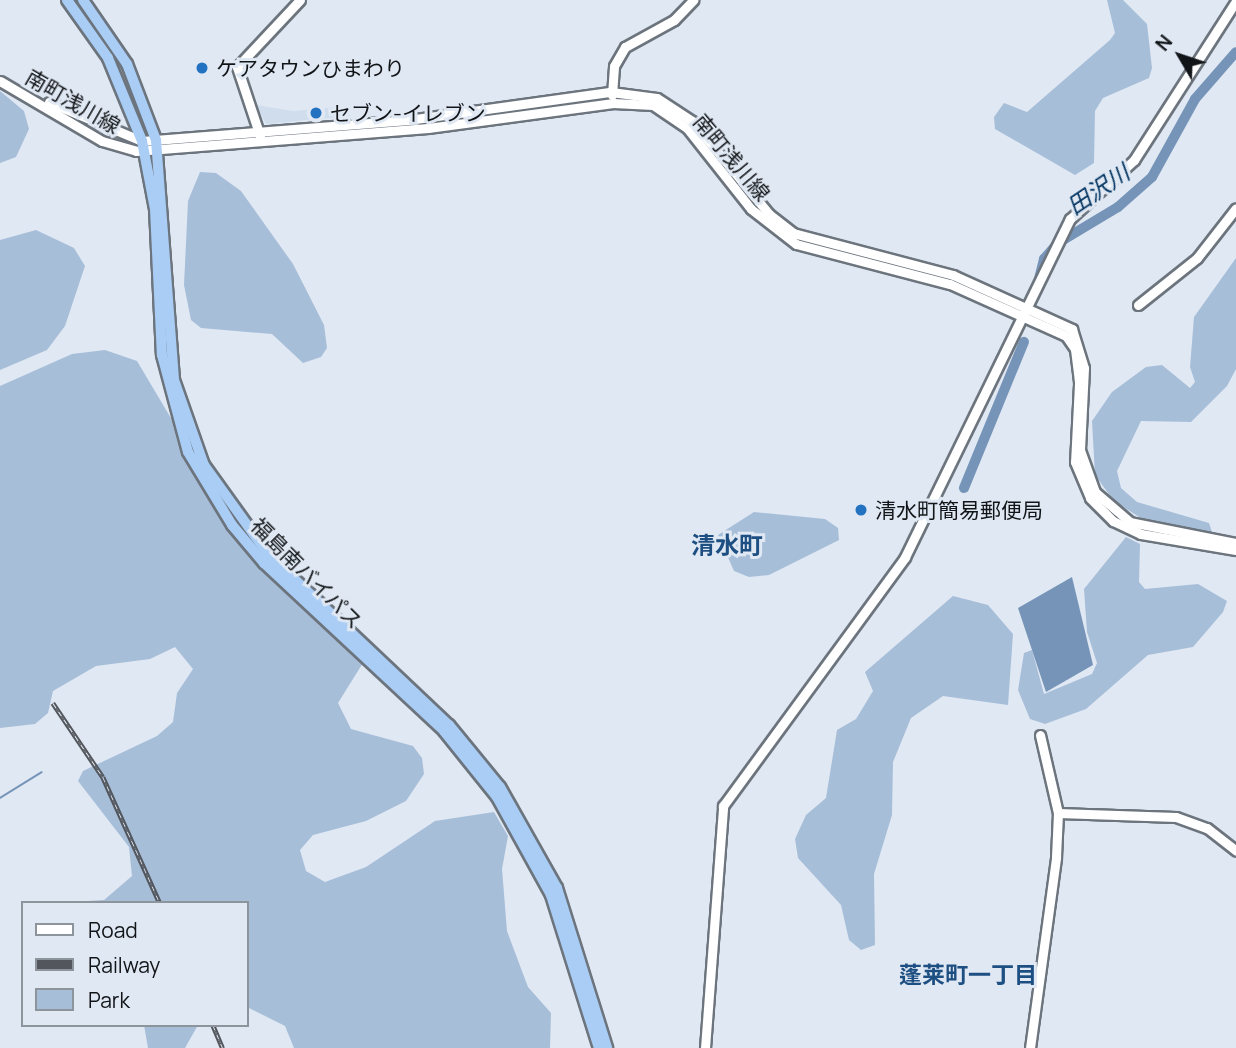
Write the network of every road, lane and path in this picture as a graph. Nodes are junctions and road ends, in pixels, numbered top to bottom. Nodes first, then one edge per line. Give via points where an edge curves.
1 (67, 0) edge
2 (83, 0) edge
3 (300, 0) edge
4 (693, 0) edge
5 (1236, 1) edge
6 (0, 81) edge
7 (611, 92) junction
8 (613, 103) junction
9 (260, 137) junction
10 (157, 145) junction
11 (143, 146) junction
12 (1236, 208) edge
13 (1138, 305) dead end
14 (1028, 312) junction
15 (1236, 543) edge
16 (1236, 550) edge
17 (1040, 735) dead end
18 (1058, 813) junction
19 (531, 845) junction
20 (1236, 851) edge
21 (540, 861) junction
22 (599, 1048) edge
23 (607, 1048) edge
24 (705, 1048) edge
25 (1030, 1048) edge

1 - 11 highway, 福島南バイパス via 108,58
2 - 10 highway, 福島南バイパス via 127,64
3 - 9 street via 237,67
4 - 7 street via 674,20 625,47
5 - 14 street via 1134,160 1066,227
6 - 11 street, 南町浅川線
7 - 8 street
7 - 9 street, 南町浅川線
7 - 14 street, 南町浅川線 via 644,94 684,114 769,214 793,233 953,275
8 - 9 street, 南町浅川線
8 - 14 street, 南町浅川線 via 653,105 678,120 751,209 796,244 950,284
9 - 10 street, 南町浅川線
10 - 11 street, 南町浅川線
10 - 19 highway, 福島南バイパス via 174,380 204,464 268,554 466,743
11 - 19 highway, 福島南バイパス via 155,209 166,380 178,429 204,481 264,563 460,749
12 - 13 street via 1197,258
14 - 15 street, 南町浅川線 via 1072,329 1082,347 1080,450 1087,478 1103,502 1146,528
14 - 16 street, 南町浅川線 via 1057,330 1075,349 1075,463 1101,512 1141,534
14 - 24 street via 905,557 723,806
17 - 18 street
18 - 20 street via 1176,817 1207,828
18 - 25 street
19 - 21 highway, 福島南バイパス
21 - 22 highway, 福島南バイパス
21 - 23 highway, 福島南バイパス

